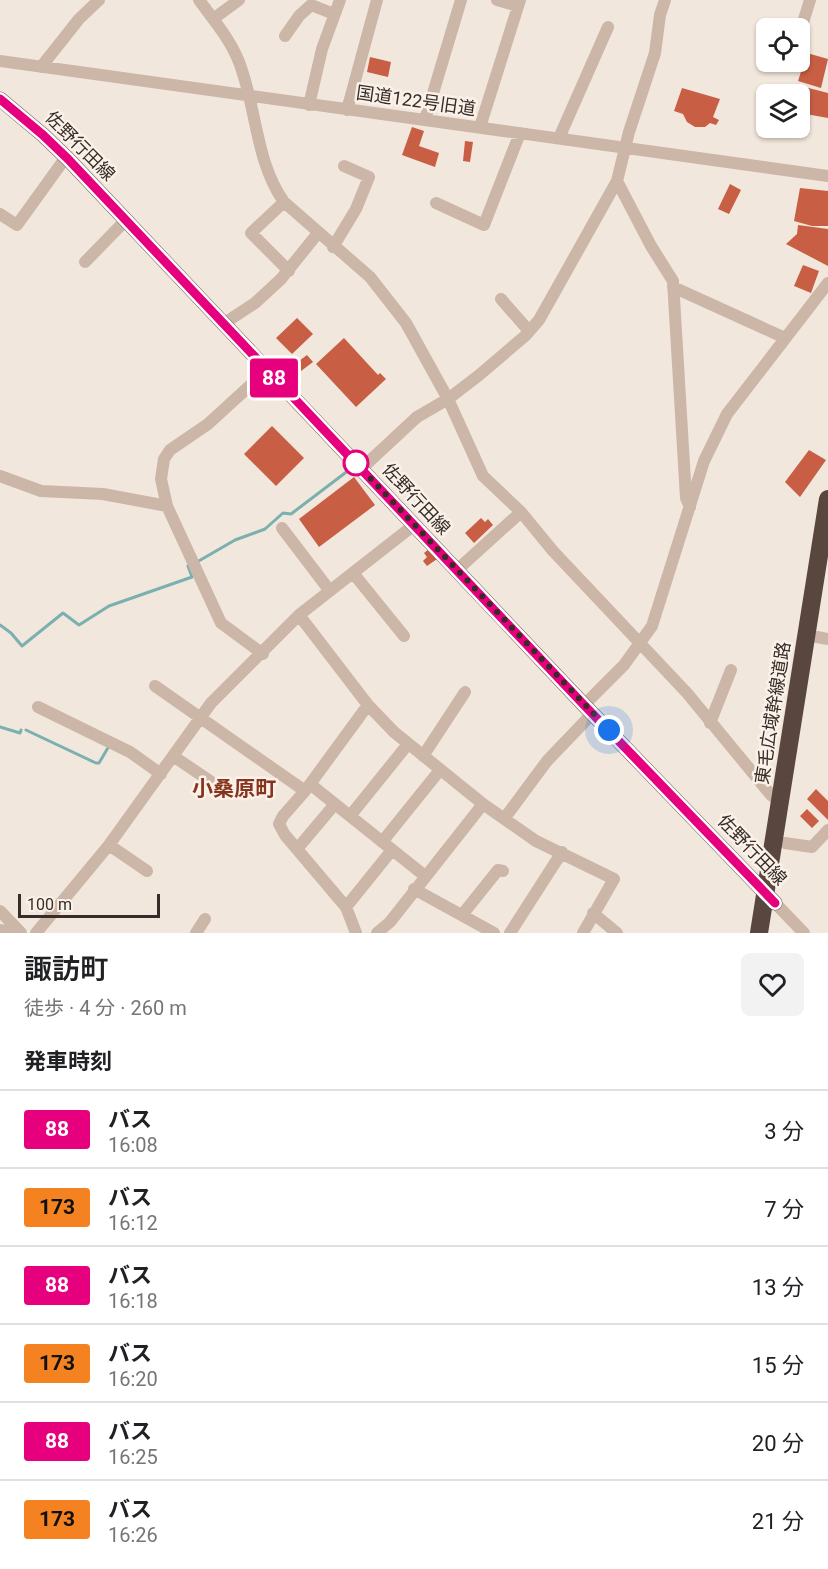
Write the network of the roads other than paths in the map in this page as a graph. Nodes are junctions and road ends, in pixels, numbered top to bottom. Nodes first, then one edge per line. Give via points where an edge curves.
1 (99, 0) edge
2 (199, 0) edge
3 (239, 0) edge
4 (340, 0) edge
5 (377, 0) edge
6 (461, 0) edge
7 (497, 0) edge
8 (665, 0) edge
9 (810, 0) edge
10 (519, 3) edge
11 (334, 14) junction
12 (804, 18) edge
13 (213, 19) junction
14 (608, 27) dead end
15 (285, 36) dead end
16 (0, 61) edge
17 (41, 67) junction
18 (250, 96) junction
19 (0, 99) edge
20 (309, 105) junction
21 (347, 110) junction
22 (425, 120) junction
23 (480, 127) junction
24 (520, 133) junction
25 (559, 138) junction
26 (625, 147) junction
27 (68, 159) junction
28 (344, 166) dead end
29 (828, 176) edge
30 (617, 181) junction
31 (284, 202) junction
32 (436, 203) dead end
33 (0, 214) edge
34 (126, 220) junction
35 (318, 232) junction
36 (333, 247) junction
37 (85, 262) dead end
38 (289, 271) junction
39 (828, 283) edge
40 (673, 287) junction
41 (501, 299) dead end
42 (223, 324) junction
43 (529, 331) junction
44 (785, 338) junction
45 (267, 370) junction
46 (448, 399) junction
47 (362, 469) junction
48 (0, 476) edge
49 (828, 499) edge
50 (167, 506) junction
51 (690, 507) junction
52 (520, 512) junction
53 (414, 525) junction
54 (282, 528) dead end
55 (828, 556) edge
56 (457, 570) junction
57 (353, 573) junction
58 (330, 591) junction
59 (299, 615) junction
60 (404, 636) dead end
61 (822, 638) edge
62 (641, 643) junction
63 (263, 654) junction
64 (731, 670) dead end
65 (155, 686) dead end
66 (465, 692) dead end
67 (368, 705) junction
68 (38, 707) dead end
69 (588, 709) junction
70 (201, 717) junction
71 (710, 723) junction
72 (408, 744) junction
73 (173, 756) junction
74 (423, 756) junction
75 (440, 770) junction
76 (161, 774) junction
77 (210, 781) dead end
78 (308, 788) junction
79 (780, 802) junction
80 (334, 804) junction
81 (483, 804) junction
82 (350, 816) junction
83 (504, 819) junction
84 (828, 830) edge
85 (786, 843) junction
86 (110, 845) junction
87 (387, 846) junction
88 (297, 849) junction
89 (562, 852) junction
90 (147, 871) dead end
91 (503, 871) dead end
92 (425, 876) junction
93 (414, 889) junction
94 (771, 898) junction
95 (346, 908) junction
96 (0, 911) edge
97 (593, 914) junction
98 (462, 915) junction
99 (206, 919) dead end
100 (763, 927) edge
101 (0, 930) edge
102 (15, 933) edge
103 (21, 933) edge
104 (36, 933) edge
105 (196, 933) edge
106 (356, 933) edge
107 (377, 933) edge
108 (494, 933) edge
109 (510, 933) edge
110 (583, 933) edge
111 (617, 933) edge
112 (750, 933) edge
113 (804, 933) edge

1 - 17 street
2 - 13 street
3 - 13 street
4 - 11 street
5 - 21 street
6 - 22 street
7 - 10 street
8 - 26 street via 655,53
9 - 12 street
10 - 23 street
11 - 15 street via 311,5
11 - 20 street
13 - 18 street via 232,46
14 - 25 street
16 - 17 street, 国道122号旧道
17 - 18 street, 国道122号旧道
18 - 20 street, 国道122号旧道
18 - 31 street via 267,172
19 - 27 main road, 佐野行田線
20 - 21 street, 国道122号旧道
21 - 22 street, 国道122号旧道
22 - 23 street, 国道122号旧道
23 - 24 street, 国道122号旧道
24 - 25 street, 国道122号旧道
24 - 32 street via 484,225
25 - 26 street, 国道122号旧道
26 - 29 street, 国道122号旧道
26 - 30 street
27 - 33 street via 17,225
27 - 34 main road, 佐野行田線
28 - 36 street via 369,177 356,209
30 - 40 street
30 - 43 street via 573,263
31 - 35 street
31 - 38 street via 251,233
34 - 37 street
34 - 42 main road, 佐野行田線
35 - 36 street
35 - 38 street
36 - 46 street via 384,293 406,323
38 - 42 street via 255,303
39 - 44 street
40 - 44 street
40 - 51 street via 686,498
41 - 43 street
42 - 45 main road, 佐野行田線
43 - 46 street
44 - 51 street via 727,414 704,461
45 - 47 main road, 佐野行田線
45 - 50 street via 208,424 170,450 161,478
46 - 47 street via 417,417
46 - 52 street via 483,476
47 - 53 main road, 佐野行田線
48 - 50 street via 41,491 104,494
49 - 79 highway, 東毛広域幹線道路
50 - 63 street via 221,623
51 - 62 street via 661,603
52 - 56 street
52 - 62 street
53 - 56 main road, 佐野行田線
53 - 57 street
54 - 58 street
55 - 61 highway, 東毛広域幹線道路
56 - 69 main road, 佐野行田線
57 - 58 street
57 - 60 street
58 - 59 street
59 - 63 street
59 - 67 street
61 - 85 highway, 東毛広域幹線道路
62 - 69 street
62 - 71 street
63 - 70 street via 225,688
64 - 71 street
65 - 70 street
66 - 74 street
67 - 72 street
67 - 78 street
68 - 76 street via 130,752
69 - 83 street
69 - 94 main road, 佐野行田線
70 - 73 street
70 - 78 street
71 - 79 street
72 - 74 street
72 - 82 street
73 - 76 street
73 - 77 street
74 - 75 street
75 - 81 street
75 - 87 street
76 - 86 street
78 - 80 street
78 - 88 street via 279,824
79 - 94 highway, 東毛広域幹線道路
80 - 82 street
80 - 88 street
81 - 83 street
81 - 92 street
82 - 87 street
83 - 89 street
84 - 85 street via 812,847
85 - 94 highway, 東毛広域幹線道路
86 - 90 street
86 - 104 street
87 - 92 street
87 - 95 street
88 - 95 street
89 - 97 street via 614,879
89 - 109 street
91 - 98 street via 498,870
92 - 93 street
93 - 98 street
93 - 107 street
94 - 100 highway, 東毛広域幹線道路
94 - 113 street
95 - 106 street
96 - 103 street
97 - 110 street
97 - 111 street
98 - 108 street
99 - 105 street
100 - 112 street via 754,914
101 - 102 street

